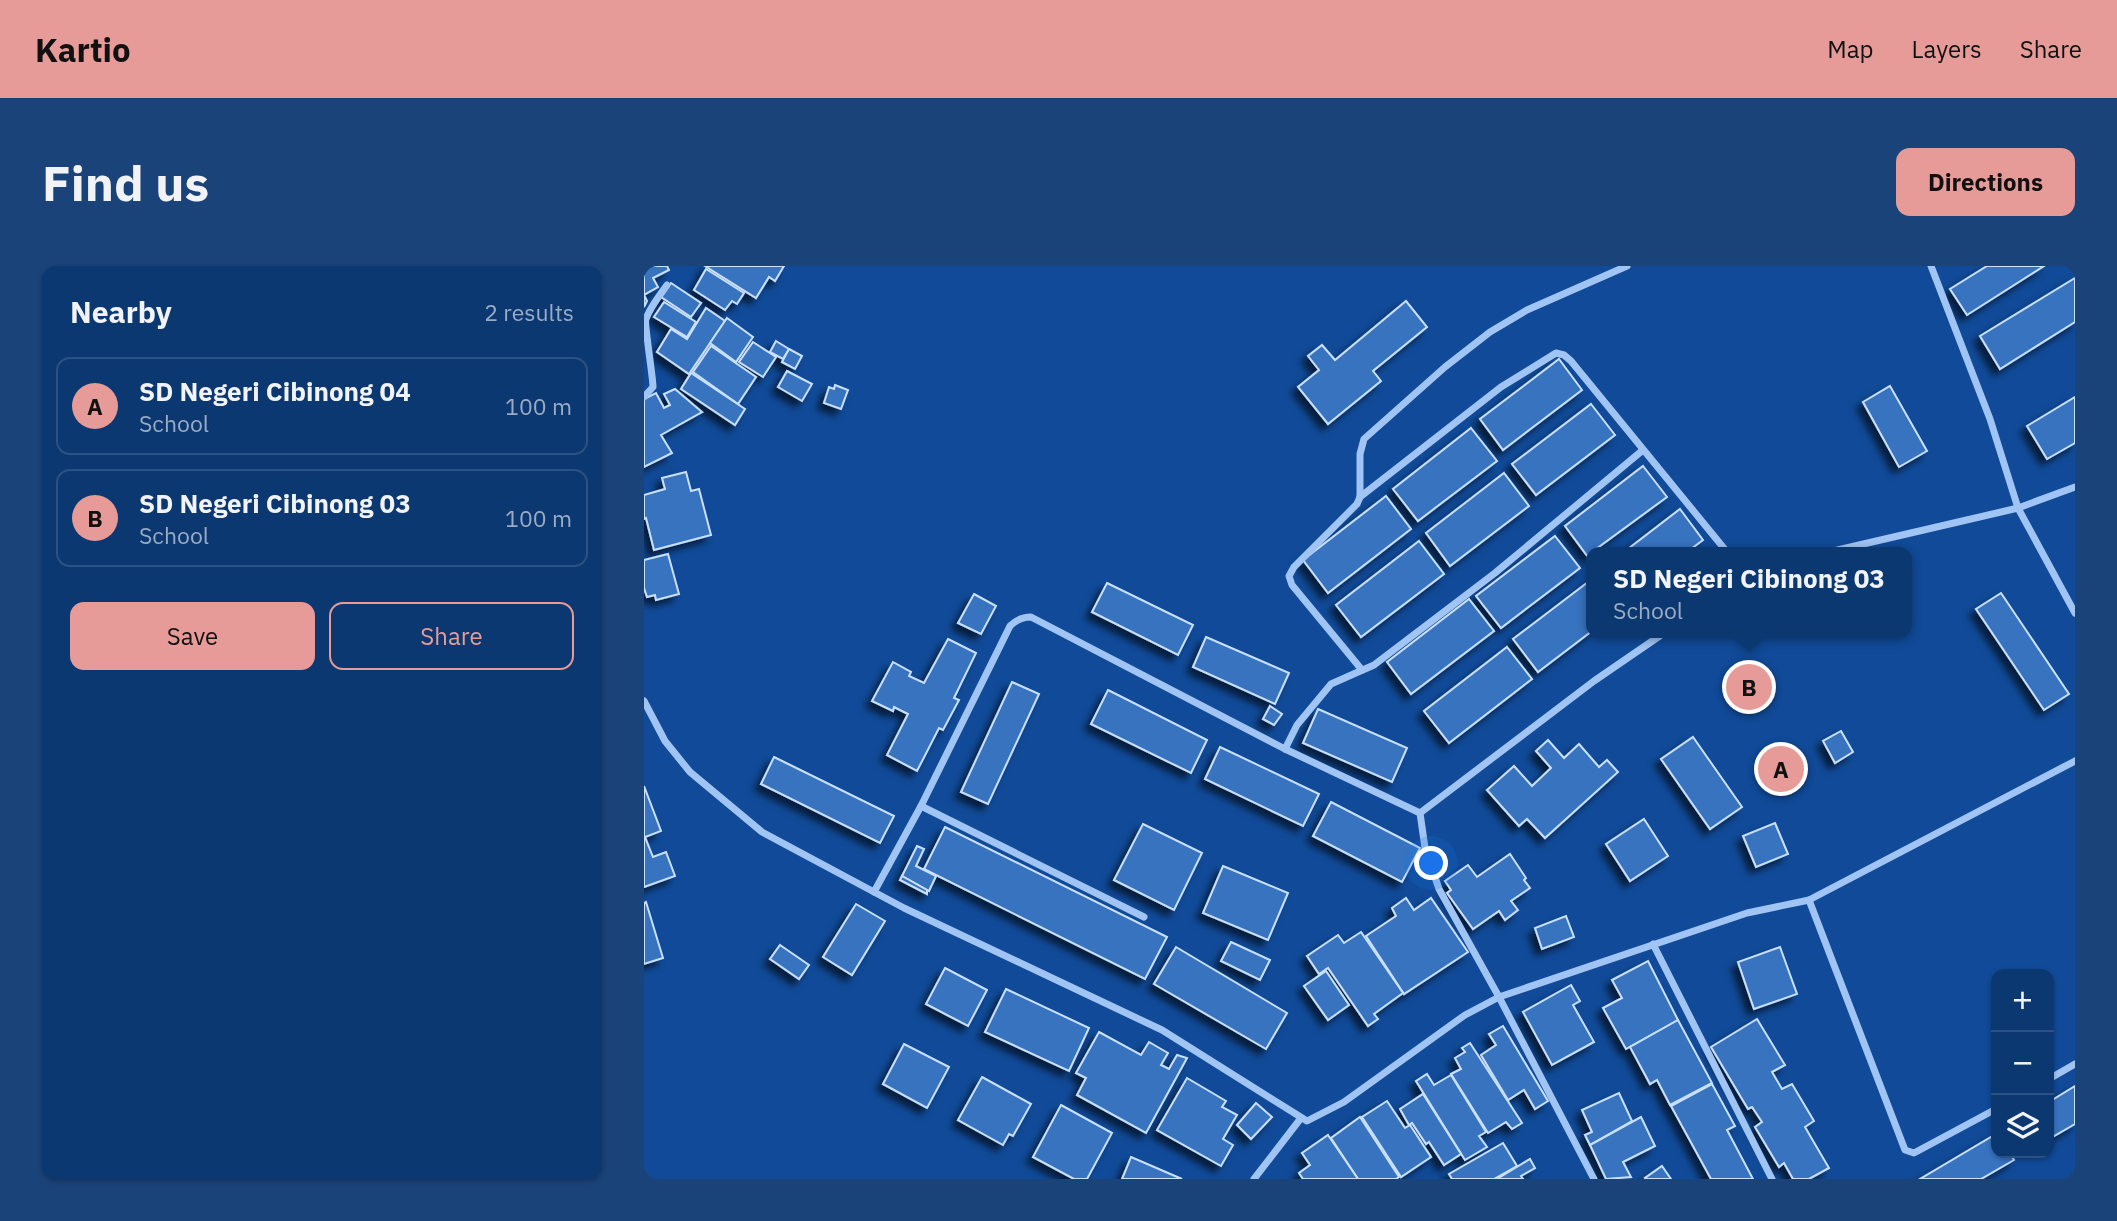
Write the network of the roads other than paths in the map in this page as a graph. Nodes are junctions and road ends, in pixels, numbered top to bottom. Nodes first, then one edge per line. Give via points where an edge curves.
1 (1627, 266) edge
2 (1931, 266) edge
3 (667, 285) dead end
4 (644, 397) edge
5 (1643, 450) junction
6 (2075, 487) edge
7 (1360, 497) junction
8 (2018, 508) junction
9 (1723, 547) edge
10 (1850, 547) edge
11 (2075, 613) edge
12 (1657, 638) edge
13 (1362, 670) junction
14 (644, 701) edge
15 (1285, 749) junction
16 (2075, 761) edge
17 (921, 806) junction
18 (1420, 813) junction
19 (874, 892) junction
20 (1809, 900) junction
21 (1144, 917) dead end
22 (1653, 944) junction
23 (1499, 997) junction
24 (2075, 1064) edge
25 (2054, 1076) edge
26 (1991, 1112) edge
27 (1301, 1118) junction
28 (1254, 1179) edge
29 (1594, 1179) edge
30 (1772, 1179) edge

1 - 7 street via 1511,319 1470,347 1368,433 1362,442
2 - 8 street via 1990,419
3 - 4 street via 645,325 653,387
5 - 7 street via 1571,361 1556,353 1501,387
5 - 9 street
5 - 13 street via 1495,573
6 - 8 street
7 - 13 street via 1289,576
8 - 10 street
8 - 11 street
12 - 18 street
13 - 15 street via 1331,684 1297,725
14 - 19 street via 665,741 690,772 720,798 762,832
15 - 17 street via 1025,617 1010,626
15 - 18 street
16 - 20 street
17 - 19 street
17 - 21 street
18 - 23 street via 1425,848 1439,889
19 - 27 street via 1162,1030
20 - 22 street
20 - 26 street via 1905,1150 1914,1153
22 - 23 street
22 - 30 street
23 - 27 street via 1465,1015 1344,1102 1307,1121
23 - 29 street
24 - 25 street
27 - 28 street

